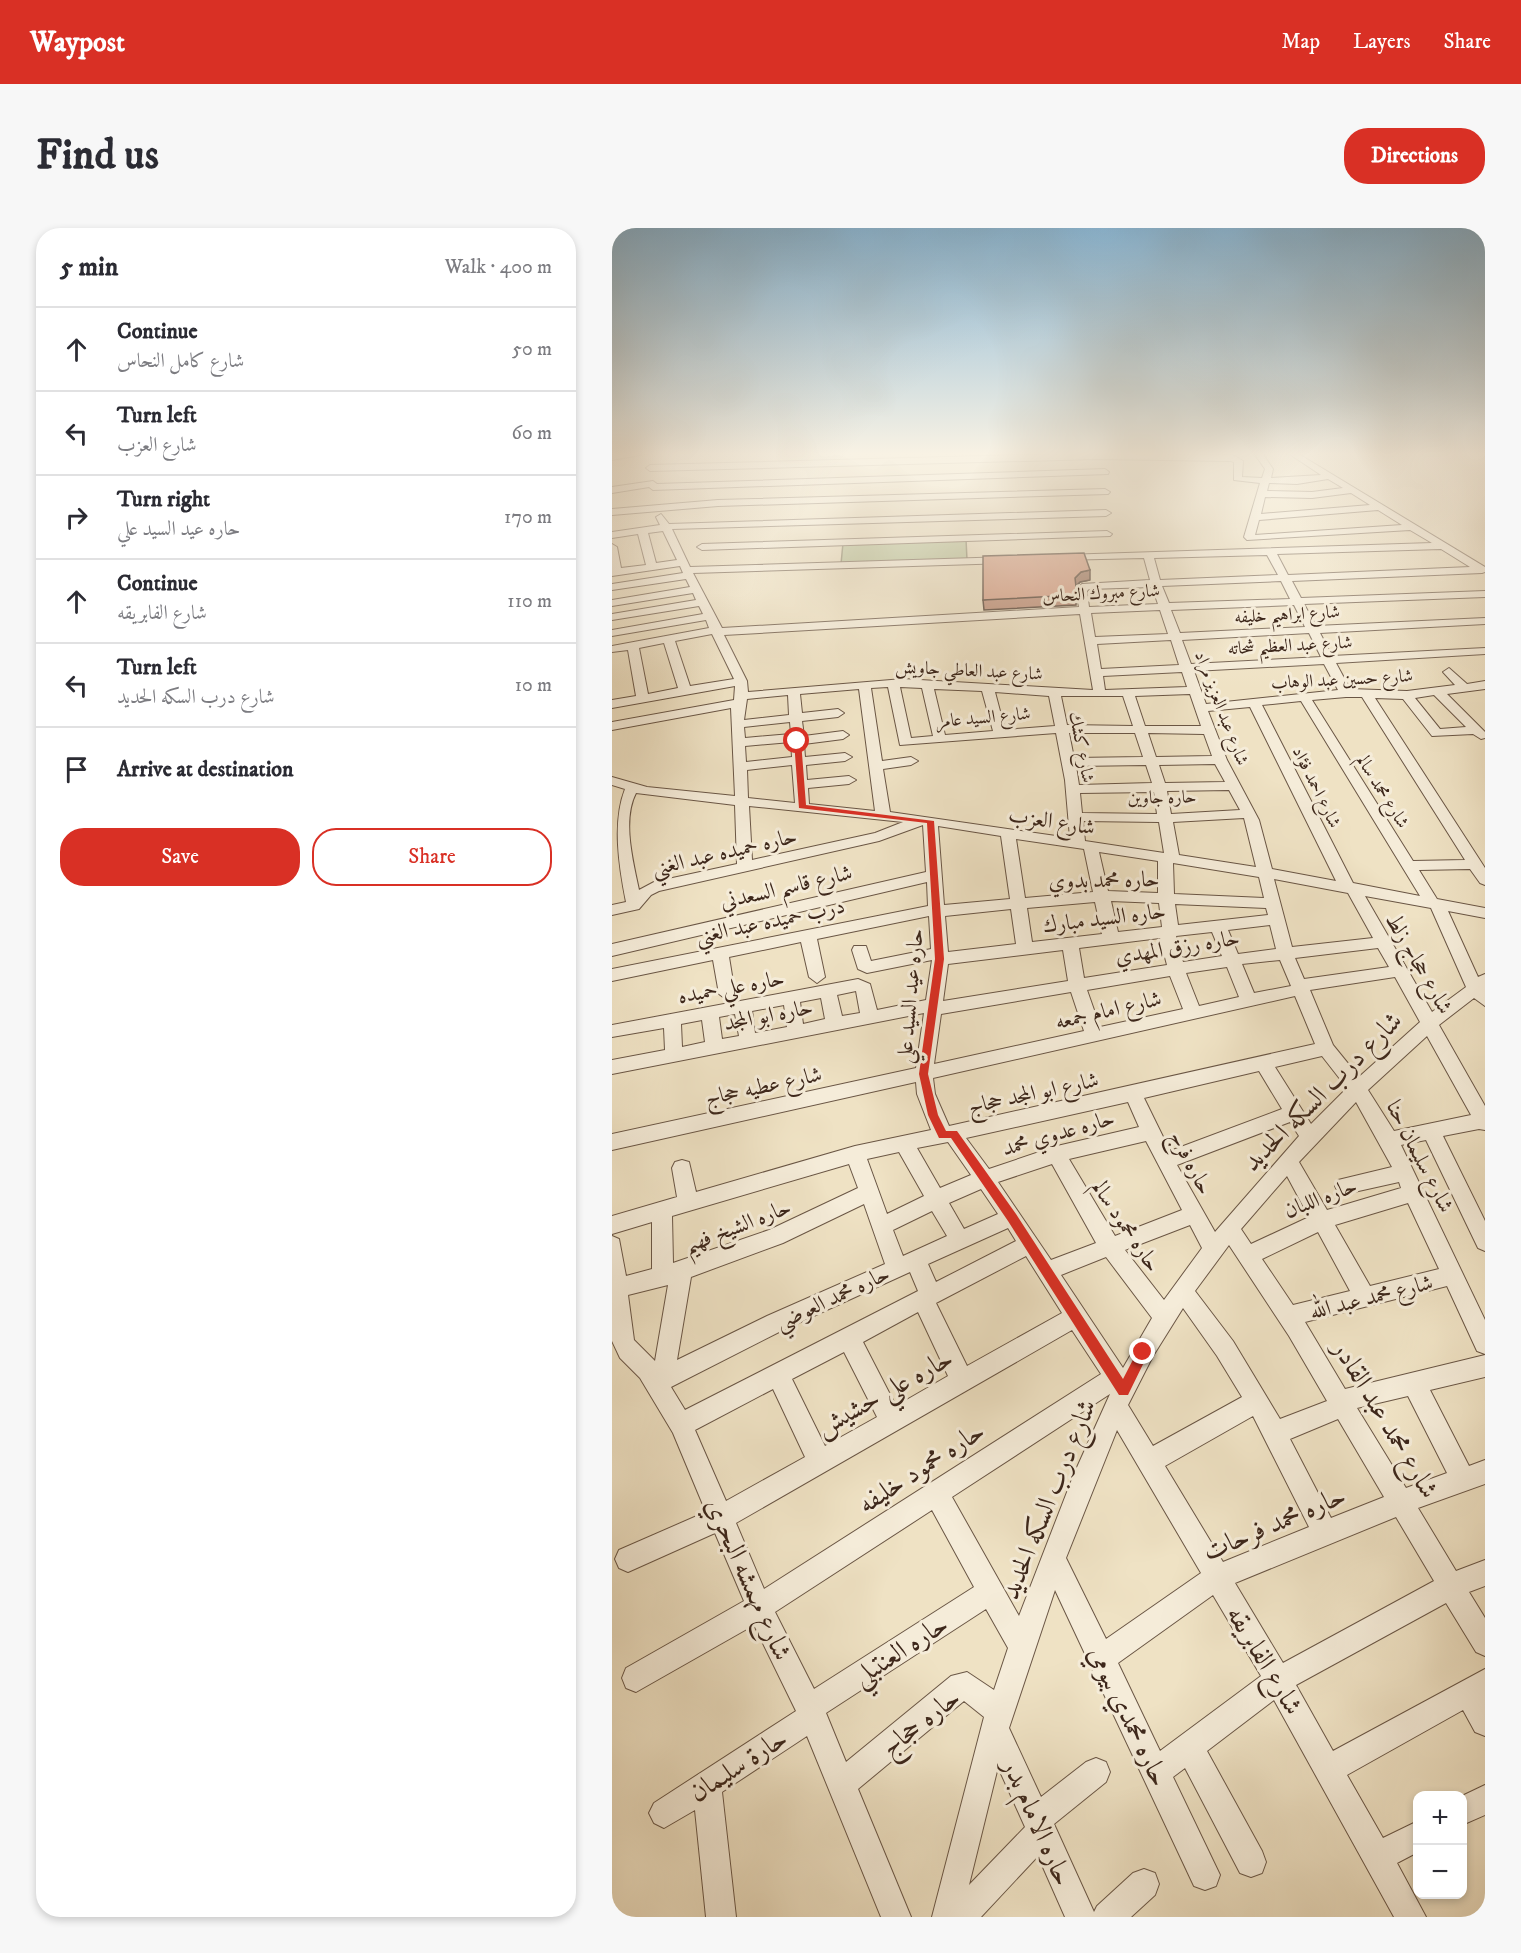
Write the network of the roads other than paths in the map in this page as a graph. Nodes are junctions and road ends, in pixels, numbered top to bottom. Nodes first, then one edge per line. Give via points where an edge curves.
1 (631, 532) edge
2 (642, 532) edge
3 (670, 532) edge
4 (712, 532) edge
5 (842, 532) edge
6 (969, 532) edge
7 (1250, 532) edge
8 (1348, 532) edge
9 (1359, 532) edge
10 (1420, 532) edge
11 (1107, 534) joint
12 (1322, 534) junction
13 (612, 535) edge
14 (969, 539) junction
15 (1255, 539) junction
16 (841, 543) junction
17 (1443, 546) junction
18 (612, 547) edge
19 (702, 547) junction
20 (1372, 549) junction
21 (1334, 551) junction
22 (1266, 553) junction
23 (1148, 555) junction
24 (1100, 556) junction
25 (1051, 558) edge
26 (1019, 559) edge
27 (971, 561) junction
28 (840, 565) junction
29 (652, 567) junction
30 (686, 569) junction
31 (1091, 570) junction
32 (1483, 571) edge
33 (1434, 572) junction
34 (615, 573) edge
35 (839, 578) dead end
36 (1285, 578) junction
37 (1155, 581) junction
38 (612, 587) edge
39 (696, 589) junction
40 (1485, 594) edge
41 (1455, 595) junction
42 (1298, 600) junction
43 (703, 602) junction
44 (612, 603) edge
45 (1164, 606) junction
46 (1085, 610) junction
47 (710, 616) junction
48 (612, 617) edge
49 (1485, 621) edge
50 (718, 631) junction
51 (1314, 631) junction
52 (612, 633) edge
53 (1175, 637) junction
54 (669, 639) junction
55 (1091, 641) junction
56 (633, 646) junction
57 (612, 649) edge
58 (1485, 651) edge
59 (1329, 661) junction
60 (1187, 669) junction
61 (1449, 672) dead end
62 (1096, 673) junction
63 (741, 681) junction
64 (864, 684) junction
65 (893, 684) junction
66 (927, 684) junction
67 (1485, 685) edge
68 (987, 687) junction
69 (1465, 688) junction
70 (685, 690) junction
71 (794, 690) junction
72 (1194, 690) junction
73 (1054, 692) junction
74 (1437, 692) junction
75 (1128, 693) junction
76 (1346, 693) junction
77 (1100, 694) junction
78 (1366, 695) junction
79 (1407, 695) junction
80 (1304, 697) junction
81 (644, 698) junction
82 (741, 699) junction
83 (1254, 702) junction
84 (612, 704) edge
85 (1201, 708) junction
86 (838, 713) dead end
87 (796, 718) junction
88 (884, 718) junction
89 (738, 724) junction
90 (612, 726) edge
91 (1060, 729) junction
92 (1140, 729) junction
93 (1209, 730) junction
94 (1000, 734) junction
95 (843, 735) dead end
96 (1481, 735) edge
97 (797, 739) junction
98 (940, 739) junction
99 (739, 743) junction
100 (845, 757) dead end
101 (911, 760) dead end
102 (1220, 760) junction
103 (799, 761) junction
104 (1151, 761) junction
105 (1068, 762) junction
106 (876, 766) junction
107 (740, 767) junction
108 (849, 780) dead end
109 (612, 781) edge
110 (801, 786) junction
111 (1234, 786) junction
112 (632, 788) junction
113 (1160, 788) junction
114 (1073, 789) junction
115 (742, 799) junction
116 (802, 807) junction
117 (1250, 814) junction
118 (884, 816) junction
119 (1075, 817) junction
120 (1167, 818) junction
121 (926, 821) junction
122 (1008, 834) junction
123 (1085, 846) junction
124 (1169, 859) junction
125 (1475, 864) junction
126 (745, 866) junction
127 (1409, 866) junction
128 (1265, 873) junction
129 (935, 875) junction
130 (1485, 880) edge
131 (1350, 888) junction
132 (1101, 897) junction
133 (1166, 899) junction
134 (1018, 904) junction
135 (1434, 904) junction
136 (634, 905) junction
137 (612, 910) edge
138 (938, 910) junction
139 (1273, 911) junction
140 (1485, 913) edge
141 (1218, 926) junction
142 (1169, 932) junction
143 (808, 935) junction
144 (1111, 938) junction
145 (1381, 942) junction
146 (1070, 943) junction
147 (1025, 949) junction
148 (612, 950) edge
149 (860, 950) dead end
150 (720, 953) junction
151 (1285, 953) junction
152 (939, 956) junction
153 (1232, 960) junction
154 (1176, 969) junction
155 (1399, 971) junction
156 (612, 975) edge
157 (817, 977) dead end
158 (1077, 984) junction
159 (1301, 987) junction
160 (1482, 990) edge
161 (828, 991) junction
162 (728, 994) dead end
163 (791, 998) junction
164 (1249, 1000) junction
165 (743, 1007) junction
166 (933, 1007) junction
167 (710, 1013) junction
168 (1193, 1013) junction
169 (870, 1018) junction
170 (672, 1020) junction
171 (1429, 1023) junction
172 (835, 1024) junction
173 (612, 1031) edge
174 (796, 1032) junction
175 (1094, 1036) junction
176 (748, 1041) junction
177 (714, 1048) junction
178 (1326, 1048) junction
179 (674, 1055) junction
180 (1263, 1063) junction
181 (612, 1067) edge
182 (924, 1074) junction
183 (1358, 1089) junction
184 (1133, 1094) junction
185 (1293, 1113) junction
186 (1484, 1121) edge
187 (1431, 1131) junction
188 (1150, 1132) junction
189 (948, 1135) junction
190 (1310, 1138) junction
191 (1389, 1140) junction
192 (612, 1142) edge
193 (904, 1144) junction
194 (855, 1154) junction
195 (1057, 1154) junction
196 (1288, 1160) junction
197 (1165, 1161) junction
198 (682, 1168) dead end
199 (1404, 1173) junction
200 (983, 1179) junction
201 (1345, 1186) dead end
202 (868, 1192) junction
203 (1414, 1193) junction
204 (937, 1200) junction
205 (688, 1203) junction
206 (662, 1210) junction
207 (1193, 1215) junction
208 (1012, 1218) junction
209 (1321, 1219) junction
210 (612, 1225) edge
211 (881, 1226) junction
212 (1230, 1230) junction
213 (960, 1240) junction
214 (1485, 1242) edge
215 (1029, 1244) junction
216 (612, 1245) edge
217 (1109, 1248) junction
218 (1213, 1249) junction
219 (1247, 1257) junction
220 (906, 1263) junction
221 (1047, 1271) junction
222 (672, 1274) junction
223 (1454, 1275) junction
224 (617, 1288) junction
225 (1182, 1291) junction
226 (927, 1297) junction
227 (1365, 1298) junction
228 (1076, 1316) junction
229 (1288, 1316) junction
230 (1164, 1317) junction
231 (849, 1338) junction
232 (1485, 1344) edge
233 (1485, 1366) edge
234 (778, 1375) junction
235 (659, 1381) junction
236 (962, 1381) junction
237 (1414, 1383) junction
238 (1118, 1391) junction
239 (1258, 1401) junction
240 (1342, 1404) junction
241 (891, 1421) junction
242 (681, 1425) junction
243 (1275, 1433) junction
244 (820, 1461) junction
245 (1148, 1462) junction
246 (1474, 1476) edge
247 (936, 1493) junction
248 (1401, 1502) junction
249 (721, 1518) junction
250 (1325, 1533) junction
251 (1053, 1558) junction
252 (628, 1559) dead end
253 (1485, 1573) edge
254 (1216, 1578) junction
255 (1451, 1586) junction
256 (991, 1591) junction
257 (759, 1607) junction
258 (1485, 1643) edge
259 (1020, 1644) junction
260 (1102, 1658) junction
261 (636, 1678) dead end
262 (1278, 1680) junction
263 (1477, 1688) edge
264 (811, 1712) junction
265 (997, 1718) junction
266 (1485, 1722) edge
267 (1190, 1748) junction
268 (1329, 1769) junction
269 (1096, 1772) dead end
270 (1156, 1772) junction
271 (842, 1784) junction
272 (707, 1785) junction
273 (1485, 1799) edge
274 (1467, 1808) edge
275 (664, 1813) dead end
276 (1039, 1825) junction
277 (1413, 1839) edge
278 (1378, 1857) junction
279 (1251, 1862) dead end
280 (1205, 1875) dead end
281 (1144, 1884) dead end
282 (721, 1917) edge
283 (896, 1917) edge
284 (947, 1917) edge
285 (960, 1917) edge
286 (1081, 1917) edge
287 (1108, 1917) edge
288 (1410, 1917) edge

1 - 13 street
2 - 29 street
3 - 30 street
4 - 19 street
5 - 16 street
6 - 14 street
7 - 15 street via 1249,537
8 - 12 street
9 - 20 street
10 - 17 street
11 - 14 street
11 - 24 street via 1107,539 1098,543
12 - 15 street
12 - 21 street
14 - 16 street
14 - 27 street
15 - 22 street
16 - 19 street
16 - 28 street
17 - 20 street
17 - 32 street
18 - 34 street
19 - 30 street
20 - 21 street
21 - 22 street
22 - 23 street
22 - 36 street
23 - 24 street
23 - 37 street, شارع عبد العزيز مراد
24 - 31 street
25 - 31 street
26 - 27 street
27 - 28 street
28 - 30 street
28 - 35 street
29 - 30 street
29 - 34 street
30 - 38 street
30 - 39 street
31 - 37 street
31 - 46 street via 1081,590
32 - 33 street
33 - 36 street
33 - 41 street
36 - 37 street
36 - 42 street
37 - 45 street, شارع عبد العزيز مراد
39 - 43 street
39 - 44 street
40 - 41 street, شارع مبروك النحاس
41 - 42 street, شارع مبروك النحاس
42 - 45 street, شارع مبروك النحاس
42 - 51 street
43 - 47 street
43 - 48 street
45 - 46 street, شارع مبروك النحاس
45 - 53 street, شارع عبد العزيز مراد
46 - 50 street, شارع مبروك النحاس
46 - 55 street
47 - 50 street
47 - 52 street
49 - 51 street, شارع ابراهيم خليفه
50 - 54 street, شارع مبروك النحاس
50 - 63 street
51 - 53 street, شارع ابراهيم خليفه
51 - 59 street
53 - 55 street, شارع ابراهيم خليفه
53 - 60 street, شارع عبد العزيز مراد
54 - 56 street, شارع مبروك النحاس
54 - 70 street
55 - 62 street
56 - 57 street, شارع مبروك النحاس
56 - 81 street
58 - 59 street, شارع عبد العظيم شحاته
59 - 60 street, شارع عبد العظيم شحاته
59 - 76 street
60 - 62 street, شارع عبد العظيم شحاته
60 - 72 street, شارع عبد العزيز مراد
61 - 69 street
62 - 77 street
63 - 70 street
63 - 82 street
64 - 65 street, شارع عبد العاطي جاويش
64 - 71 street, شارع عبد العاطي جاويش
64 - 88 street
65 - 66 street, شارع عبد العاطي جاويش
65 - 88 street
66 - 68 street, شارع عبد العاطي جاويش
66 - 98 street
67 - 69 street, شارع حسين عبد الوهاب
68 - 73 street, شارع عبد العاطي جاويش
68 - 94 street
69 - 74 street, شارع حسين عبد الوهاب
70 - 81 street
71 - 82 street, شارع عبد العاطي جاويش
71 - 87 street
72 - 75 street, شارع عبد العاطي جاويش
72 - 85 street, شارع عبد العزيز مراد
73 - 77 street, شارع عبد العاطي جاويش
73 - 91 street, شارع كشك
74 - 79 street, شارع حسين عبد الوهاب
74 - 96 street
75 - 77 street, شارع عبد العاطي جاويش
75 - 92 street
76 - 78 street, شارع حسين عبد الوهاب
76 - 80 street, شارع حسين عبد الوهاب
78 - 79 street, شارع حسين عبد الوهاب
78 - 125 street
79 - 96 street via 1437,733
80 - 83 street, شارع حسين عبد الوهاب
80 - 127 street, شارع محمد سالم
81 - 84 street
82 - 89 street
82 - 90 street, شارع عبد العاطي جاويش
83 - 85 street, شارع حسين عبد الوهاب
83 - 131 street, شارع احمد فؤاد
85 - 93 street, شارع عبد العزيز مراد
86 - 87 street
87 - 89 street
87 - 97 street
88 - 98 street, شارع السيد عامر via 903,740
88 - 106 street
89 - 99 street
91 - 92 street, شارع السيد عامر
91 - 94 street, شارع السيد عامر
91 - 105 street, شارع كشك
92 - 93 street, شارع السيد عامر
92 - 104 street
93 - 102 street, شارع عبد العزيز مراد
94 - 98 street, شارع السيد عامر
95 - 97 street
97 - 99 street
97 - 103 street
99 - 107 street
100 - 103 street
101 - 106 street
102 - 104 street
102 - 111 street, شارع عبد العزيز مراد
103 - 107 street
103 - 110 street
104 - 105 street
104 - 113 street
105 - 114 street, شارع كشك
106 - 118 street
107 - 115 street
108 - 110 street
109 - 112 street, شارع العزب
110 - 116 street
111 - 113 street
111 - 117 street, شارع عبد العزيز مراد
112 - 115 street, شارع العزب
112 - 136 street via 624,803
113 - 114 street
113 - 120 street
114 - 119 street, شارع كشك
115 - 116 street, شارع العزب
115 - 126 street
116 - 118 street, شارع العزب
117 - 120 street, حاره جاوين
117 - 128 street, شارع عبد العزيز مراد
118 - 121 street, شارع العزب
119 - 120 street, حاره جاوين
119 - 123 street, شارع كشك
120 - 124 street
121 - 122 street, شارع العزب
121 - 126 street, حاره حميده عبد الغني via 879,837
121 - 129 street, حاره عيد السيد علي
122 - 123 street, شارع العزب
122 - 134 street
123 - 124 street, شارع العزب
123 - 132 street, شارع كشك
124 - 128 street, شارع العزب
124 - 133 street
125 - 127 street
125 - 130 street
126 - 136 street, حاره حميده عبد الغني via 654,887
127 - 135 street, شارع محمد سالم
128 - 131 street, شارع العزب
128 - 139 street, شارع عبد العزيز مراد
129 - 138 street, حاره عيد السيد علي
129 - 148 street, شارع قاسم السعدني
131 - 135 street, شارع العزب
131 - 145 street, شارع حجاج زلط
132 - 133 street, حاره محمد بدوي
132 - 134 street, حاره محمد بدوي
132 - 144 street, شارع كشك
133 - 139 street, حاره محمد بدوي
133 - 142 street
134 - 138 street, حاره محمد بدوي
134 - 147 street
135 - 140 street, شارع العزب
135 - 160 street, شارع محمد سالم
136 - 137 street, حاره حميده عبد الغني
138 - 143 street, درب حميده عبد الغني
138 - 152 street, حاره عيد السيد علي
139 - 141 street, حاره السيد مبارك
139 - 151 street, شارع عبد العزيز مراد
141 - 142 street, حاره السيد مبارك
141 - 153 street
142 - 144 street, حاره السيد مبارك
142 - 154 street
143 - 150 street, درب حميده عبد الغني
143 - 157 street
144 - 146 street, حاره السيد مبارك
145 - 151 street, حاره رزق المهدي
145 - 155 street, شارع حجاج زلط
146 - 147 street, حاره السيد مبارك
146 - 158 street
147 - 152 street, حاره السيد مبارك
149 - 152 street, حاره السيد مبارك via 867,967
150 - 156 street, درب حميده عبد الغني
150 - 162 street
151 - 153 street, حاره رزق المهدي
151 - 159 street, شارع عبد العزيز مراد
152 - 166 street, حاره عيد السيد علي
153 - 154 street, حاره رزق المهدي
153 - 164 street
154 - 158 street, حاره رزق المهدي
154 - 168 street
155 - 159 street, شارع امام جمعه
155 - 171 street, شارع حجاج زلط
158 - 166 street, حاره رزق المهدي
158 - 175 street
159 - 164 street, شارع امام جمعه
159 - 178 street, شارع سليمان حنا
160 - 171 street, شارع درب السكه الحديد
161 - 163 street, حاره علي حميده
161 - 169 street, حاره علي حميده via 858,985 864,988
161 - 172 street
163 - 165 street, حاره علي حميده
163 - 174 street
164 - 168 street, شارع امام جمعه
165 - 167 street, حاره علي حميده
165 - 176 street
166 - 169 street, حاره ابو المجد
166 - 182 street, حاره عيد السيد علي
167 - 170 street, حاره علي حميده
167 - 177 street
168 - 175 street, شارع امام جمعه
169 - 172 street, حاره ابو المجد
170 - 173 street, حاره علي حميده
170 - 179 street
171 - 183 street, شارع درب السكه الحديد
171 - 186 street, شارع حجاج زلط
172 - 174 street, حاره ابو المجد
174 - 176 street, حاره ابو المجد
175 - 182 street, شارع امام جمعه
176 - 177 street, حاره ابو المجد
177 - 179 street, حاره ابو المجد
178 - 180 street, شارع ابو المجد حجاج
178 - 183 street, شارع سليمان حنا
179 - 181 street, حاره ابو المجد
180 - 184 street, شارع ابو المجد حجاج
180 - 185 street
182 - 189 street, حاره عيد السيد علي via 930,1105
182 - 192 street, شارع عطيه حجاج
183 - 190 street, شارع درب السكه الحديد
183 - 191 street, شارع سليمان حنا
184 - 188 street, حاره فرج
184 - 189 street, شارع ابو المجد حجاج
185 - 190 street
185 - 197 street
186 - 187 street
187 - 191 street
187 - 214 street
188 - 195 street, حاره عدوي محمد
188 - 197 street, حاره فرج
189 - 193 street, شارع ابو المجد حجاج
189 - 200 street, شارع الفابريقه
190 - 196 street, شارع درب السكه الحديد
191 - 199 street, شارع سليمان حنا
193 - 194 street, شارع ابو المجد حجاج
193 - 204 street
194 - 202 street
194 - 205 street, شارع ابو المجد حجاج
195 - 200 street, حاره عدوي محمد
195 - 217 street, حاره محمود سالم
196 - 209 street
196 - 212 street, شارع درب السكه الحديد
197 - 207 street, حاره فرج
198 - 205 street
199 - 201 street
199 - 203 street, شارع سليمان حنا
200 - 204 street, حاره عدوي محمد
200 - 208 street, شارع الفابريقه
202 - 211 street
202 - 222 street, حاره الشيخ فهيم via 783,1236
203 - 209 street, حاره اللبان
203 - 223 street, شارع سليمان حنا
204 - 211 street, حاره عدوي محمد
204 - 213 street
205 - 206 street, شارع ابو المجد حجاج
206 - 210 street, شارع ابو المجد حجاج
206 - 222 street
207 - 217 street
207 - 218 street, حاره فرج
208 - 213 street, حاره محمد العوضي
208 - 215 street, شارع الفابريقه
209 - 219 street, حاره اللبان
209 - 227 street
211 - 220 street
212 - 218 street, شارع درب السكه الحديد
212 - 219 street, شارع محمد عبد القادر
213 - 220 street, حاره محمد العوضي
215 - 221 street, شارع الفابريقه
215 - 226 street
216 - 224 street, شارع مهمشه البحري
217 - 221 street
217 - 230 street, حاره محمود سالم
218 - 225 street, شارع درب السكه الحديد
219 - 229 street, شارع محمد عبد القادر
220 - 226 street
220 - 235 street, حاره محمد العوضي
221 - 228 street, شارع الفابريقه
222 - 224 street, حاره الشيخ فهيم
222 - 235 street
223 - 227 street, شارع محمد عبد الله
223 - 232 street, شارع سليمان حنا
224 - 235 street, شارع مهمشه البحري via 623,1341
225 - 230 street, شارع درب السكه الحديد
225 - 239 street via 1229,1352
226 - 231 street
226 - 236 street
227 - 229 street, شارع محمد عبد الله
228 - 236 street, حاره علي حشيش
228 - 238 street, شارع الفابريقه
229 - 240 street, شارع محمد عبد القادر
230 - 238 street, شارع درب السكه الحديد
231 - 234 street
231 - 241 street
233 - 237 street
234 - 242 street
234 - 244 street
235 - 242 street, شارع مهمشه البحري
236 - 241 street, حاره علي حشيش
237 - 240 street
237 - 246 street
238 - 245 street, شارع الفابريقه
238 - 247 street, حاره محمود خليفه
238 - 251 street, شارع درب السكه الحديد
239 - 243 street
239 - 245 street
240 - 243 street
240 - 248 street, شارع محمد عبد القادر
241 - 244 street, حاره علي حشيش
242 - 249 street, شارع مهمشه البحري
243 - 250 street
244 - 249 street, حاره علي حشيش
245 - 254 street, شارع الفابريقه
246 - 248 street, حاره محمد فرحات
247 - 256 street
247 - 257 street, حاره محمود خليفه
248 - 250 street, حاره محمد فرحات
248 - 255 street, شارع محمد عبد القادر
249 - 252 street, حاره علي حشيش
249 - 257 street, شارع مهمشه البحري
250 - 254 street, حاره محمد فرحات
251 - 259 street, شارع درب السكه الحديد
251 - 260 street, حاره محمدي بيومي
253 - 255 street
254 - 260 street, حاره محمد فرحات
254 - 262 street, شارع الفابريقه
255 - 258 street, شارع محمد عبد القادر
255 - 262 street
256 - 259 street
256 - 264 street, حاره العنتبلي
257 - 261 street, حاره محمود خليفه
257 - 264 street, شارع مهمشه البحري
259 - 265 street, شارع درب السكه الحديد
260 - 270 street, حاره محمدي بيومي
262 - 267 street
262 - 268 street, شارع الفابريقه
263 - 266 street
263 - 268 street
264 - 271 street, شارع مهمشه البحري
264 - 272 street, حارة سليمان
265 - 271 street, حاره حجاج via 967,1686 962,1686
265 - 276 street, حاره الامام بدر
265 - 284 street, شارع درب السكه الحديد
267 - 270 street
267 - 279 street
268 - 278 street, شارع الفابريقه
269 - 276 street
270 - 280 street, حاره محمدي بيومي
271 - 283 street, شارع مهمشه البحري
272 - 275 street, حارة سليمان
272 - 282 street
273 - 274 street
276 - 285 street
276 - 286 street, حاره الامام بدر
277 - 278 street
278 - 288 street, شارع الفابريقه
281 - 287 street

